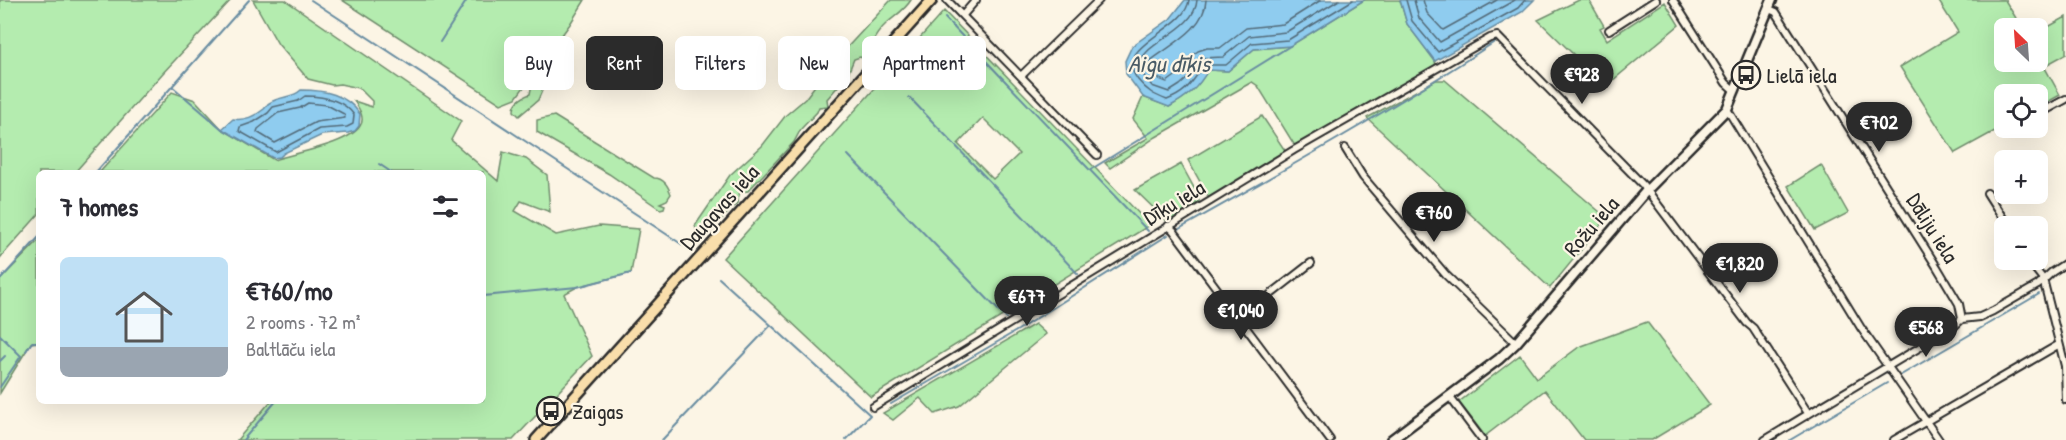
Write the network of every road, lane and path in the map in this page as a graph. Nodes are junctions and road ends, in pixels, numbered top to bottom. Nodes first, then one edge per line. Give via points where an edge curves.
1 (932, 0) edge
2 (947, 0) edge
3 (976, 0) edge
4 (1099, 0) edge
5 (1656, 0) edge
6 (1673, 0) edge
7 (1770, 4) edge
8 (963, 15) junction
9 (1609, 30) dead end
10 (1021, 76) junction
11 (1735, 91) junction
12 (2066, 99) edge
13 (1727, 109) junction
14 (2048, 109) edge
15 (1345, 148) dead end
16 (1097, 155) dead end
17 (1647, 190) junction
18 (1987, 193) dead end
19 (2002, 216) edge
20 (1168, 226) junction
21 (1311, 263) dead end
22 (2066, 263) edge
23 (2036, 270) edge
24 (2043, 279) junction
25 (1239, 319) junction
26 (1962, 320) junction
27 (1516, 343) junction
28 (2058, 345) junction
29 (1887, 367) junction
30 (2065, 386) edge
31 (1449, 396) junction
32 (2066, 400) edge
33 (873, 407) dead end
34 (1808, 413) junction
35 (1926, 422) junction
36 (536, 440) edge
37 (1330, 440) edge
38 (1391, 440) edge
39 (1482, 440) edge
40 (1765, 440) edge
41 (1894, 440) edge
42 (1939, 440) edge

1 - 36 main road, Daugavas iela
2 - 8 street
3 - 8 street
4 - 10 street
5 - 9 street
6 - 11 street
7 - 11 street, Rožu iela
7 - 26 street, Dāliju iela via 1937,267 1959,304
8 - 10 street
10 - 16 street
11 - 13 street, Rožu iela
12 - 14 street
13 - 17 street, Rožu iela
13 - 29 street
15 - 27 street via 1363,177 1446,275
17 - 20 street, Dīķu iela via 1497,36 1314,138
17 - 27 street, Rožu iela
17 - 34 street via 1753,328
18 - 19 street
20 - 25 street
20 - 33 street, Dīķu iela
21 - 25 street
22 - 24 street
23 - 24 street
24 - 26 street via 1987,314
24 - 28 street
25 - 37 street
26 - 29 street
27 - 31 street, Rožu iela
28 - 30 street via 2065,366
28 - 35 street
29 - 34 street
29 - 35 street
30 - 32 street
31 - 38 street, Rožu iela
31 - 39 street
34 - 40 street
35 - 41 street
35 - 42 street

